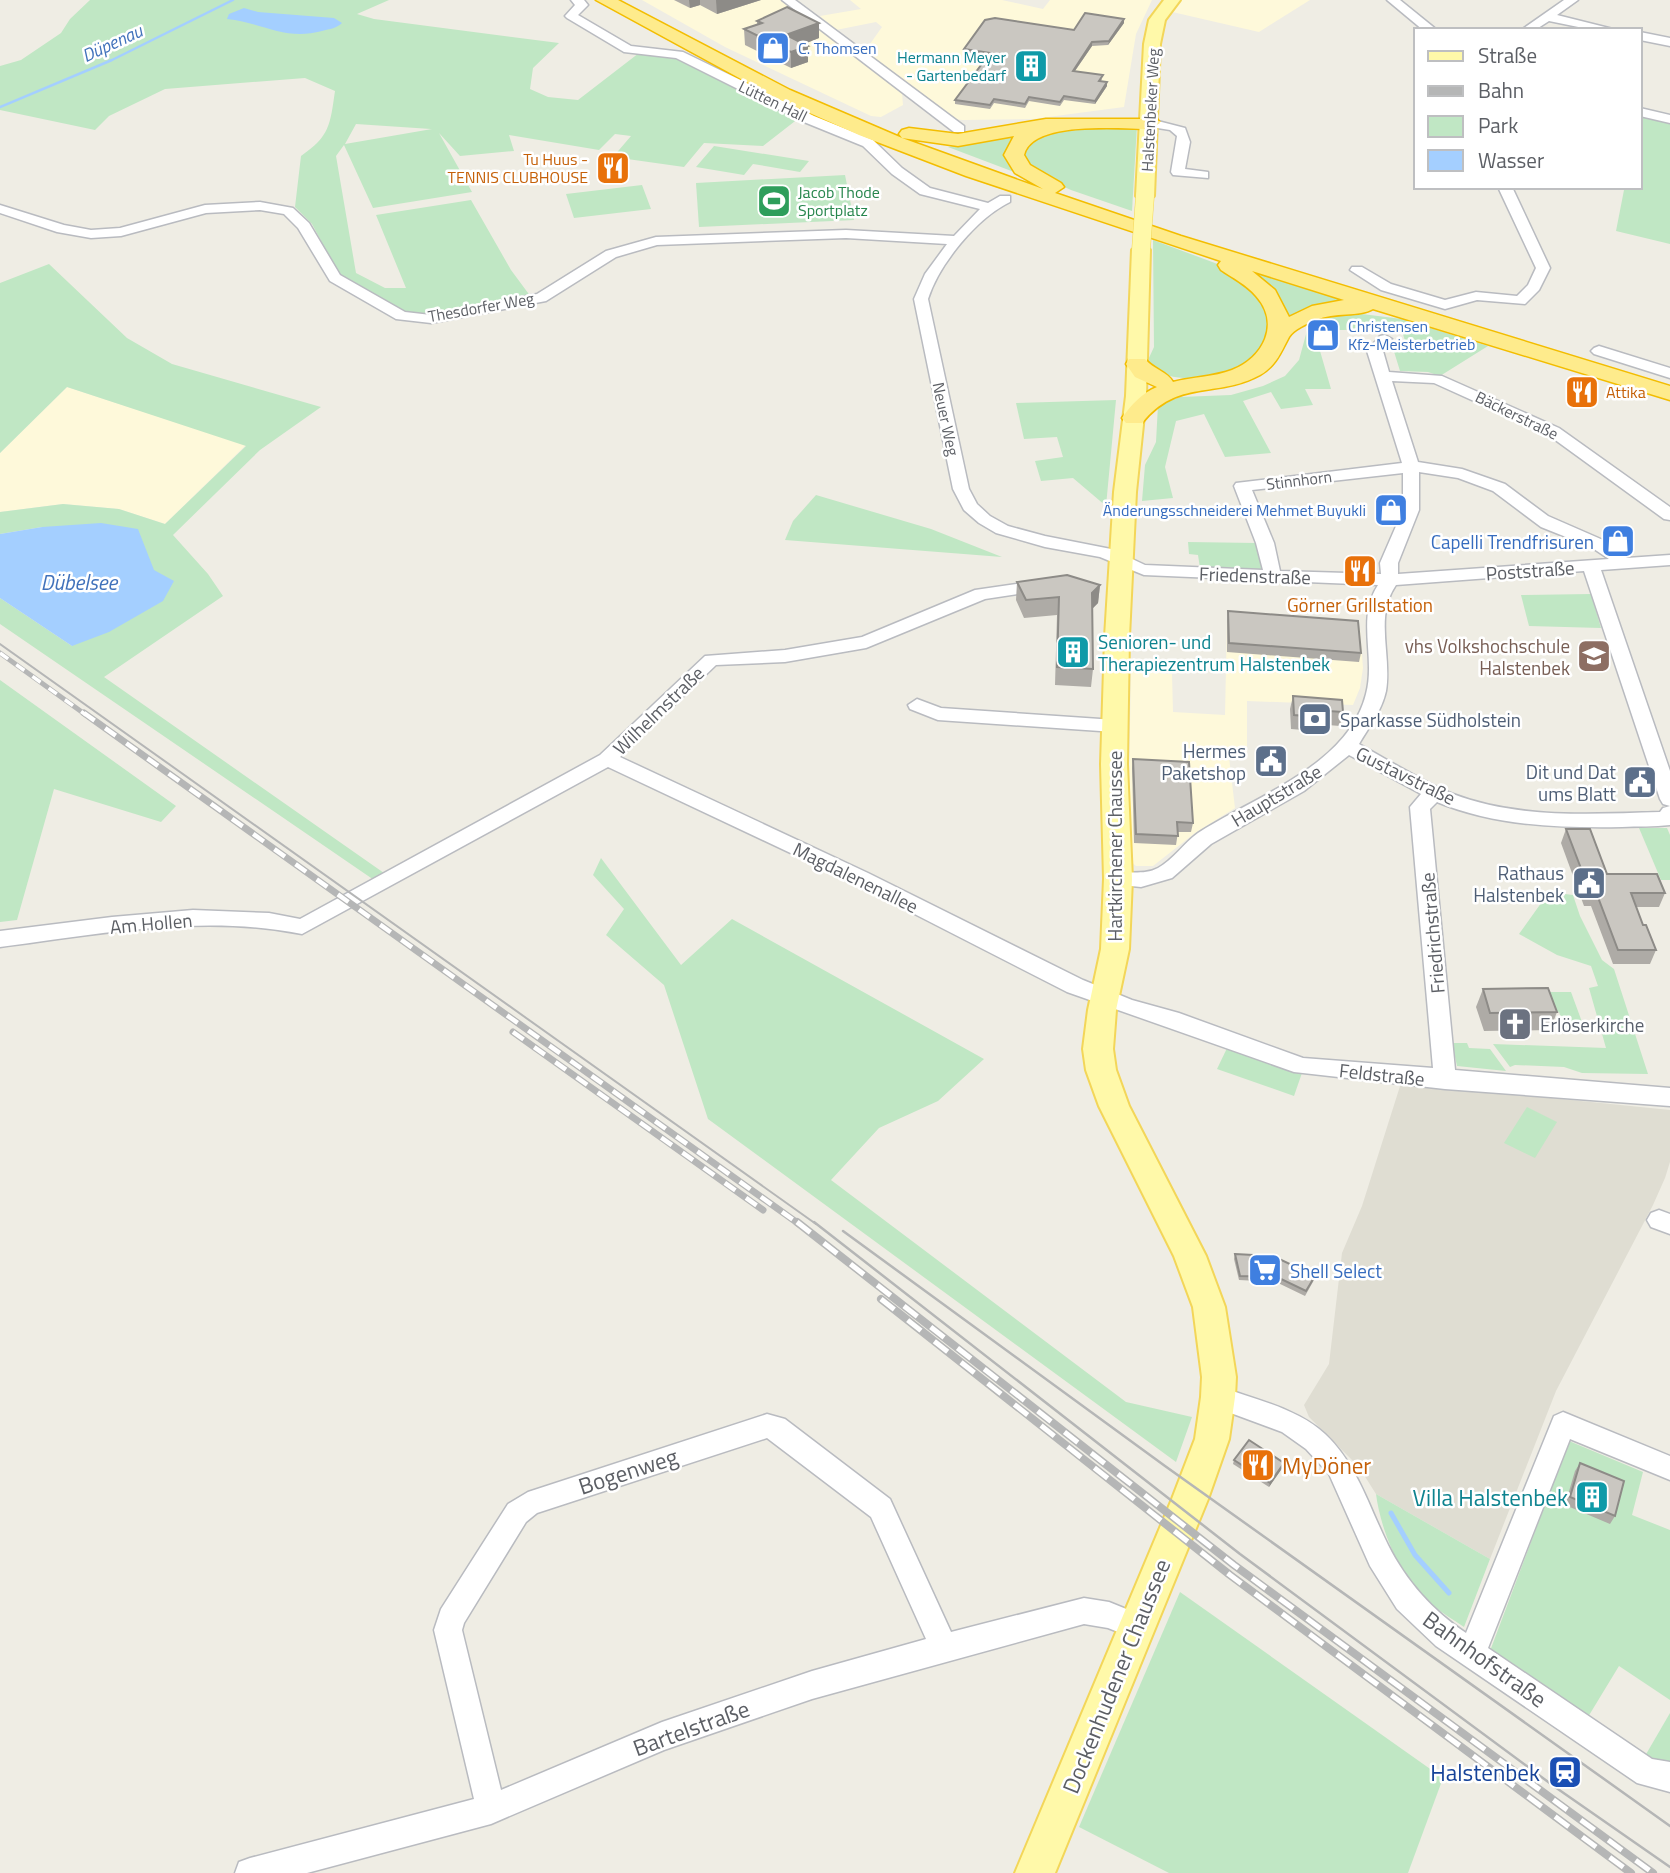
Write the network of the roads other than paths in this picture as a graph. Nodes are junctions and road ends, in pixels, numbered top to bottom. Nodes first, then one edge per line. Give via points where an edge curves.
1 (577, 0) edge
2 (605, 0) edge
3 (621, 0) edge
4 (788, 0) edge
5 (1172, 0) edge
6 (1392, 0) edge
7 (1572, 0) edge
8 (1548, 17) junction
9 (1428, 28) edge
10 (1530, 28) edge
11 (1601, 28) edge
12 (1642, 36) edge
13 (1670, 42) edge
14 (1150, 101) junction
15 (841, 111) junction
16 (1642, 112) edge
17 (1670, 119) edge
18 (1118, 121) junction
19 (1150, 122) junction
20 (1064, 124) junction
21 (958, 128) dead end
22 (1203, 175) dead end
23 (1506, 189) edge
24 (1005, 200) dead end
25 (989, 208) junction
26 (0, 209) edge
27 (1114, 212) junction
28 (1143, 226) joint
29 (959, 240) junction
30 (1174, 240) junction
31 (1357, 270) dead end
32 (1445, 324) junction
33 (1281, 331) junction
34 (1385, 339) dead end
35 (1599, 351) dead end
36 (1670, 373) edge
37 (1136, 374) junction
38 (1383, 376) junction
39 (1670, 384) edge
40 (1166, 386) junction
41 (1670, 393) edge
42 (1134, 418) junction
43 (1411, 467) junction
44 (1670, 515) edge
45 (1670, 560) edge
46 (1122, 563) junction
47 (1622, 563) junction
48 (1591, 566) junction
49 (1273, 577) junction
50 (1390, 580) junction
51 (1058, 584) edge
52 (916, 705) dead end
53 (1115, 726) junction
54 (1348, 746) junction
55 (607, 759) junction
56 (1436, 792) junction
57 (1670, 799) edge
58 (1670, 813) edge
59 (1118, 879) junction
60 (302, 928) joint
61 (0, 939) edge
62 (1112, 1000) junction
63 (1445, 1080) junction
64 (1670, 1097) edge
65 (1219, 1397) junction
66 (1670, 1468) edge
67 (1197, 1479) joint
68 (1136, 1626) junction
69 (944, 1647) junction
70 (1472, 1653) junction
71 (1670, 1777) edge
72 (491, 1809) junction
73 (250, 1873) edge
74 (1035, 1873) edge

1 - 25 street, Lütten Hall via 582,5 570,16 628,49 679,55 808,119 868,143 897,172 925,191
2 - 30 highway via 738,72 866,131
3 - 15 highway via 734,61
4 - 21 street
5 - 14 main road, Halstenbeker Weg via 1160,14 1154,33
6 - 9 street
7 - 8 street
8 - 10 street
8 - 11 street
12 - 13 street
14 - 18 highway via 1135,115
14 - 19 main road, Halstenbeker Weg
15 - 20 highway via 914,136 944,140
15 - 27 highway via 970,163
16 - 17 street
18 - 19 highway
18 - 20 highway
19 - 22 street via 1182,130 1186,136 1178,172
19 - 28 main road, Halstenbeker Weg, bridge
20 - 27 highway via 1025,136 1014,150 1016,161 1035,178
23 - 31 street via 1543,268 1520,301 1476,296 1445,305 1386,287
24 - 25 street, Neuer Weg
25 - 29 street, Neuer Weg
26 - 29 street, Thesdorfer Weg via 91,234 121,232 218,207 288,211 304,226 335,278 401,316 431,318 541,298 611,254 656,241 846,234
27 - 39 highway
28 - 37 main road, Hartkirchener Chaussee, bridge
29 - 46 street, Neuer Weg via 926,282 921,302 968,506 1011,533 1106,554
30 - 32 highway
30 - 33 highway via 1250,279 1274,306
32 - 33 highway via 1344,306 1313,311
32 - 41 highway
33 - 40 highway via 1275,348 1260,366 1240,376
34 - 38 street, Hauptstraße via 1375,351
35 - 36 street
37 - 40 highway
37 - 42 main road, Hartkirchener Chaussee
38 - 43 street, Hauptstraße
38 - 44 street, Bäckerstraße via 1448,382 1556,432
40 - 42 highway
42 - 46 main road, Hartkirchener Chaussee
43 - 47 street via 1453,471 1507,491 1542,521 1609,551
43 - 49 street, Stinnhorn via 1241,486 1265,543
43 - 50 street, Hauptstraße via 1411,510 1389,563
45 - 47 street, Poststraße
46 - 49 street, Friedenstraße via 1144,571
46 - 53 main road, Hartkirchener Chaussee
47 - 48 street, Poststraße
48 - 50 street, Poststraße
48 - 57 street
49 - 50 street, Friedenstraße
50 - 54 street, Hauptstraße via 1376,613 1376,693
51 - 55 street, Wilhelmstraße via 981,594 866,642 785,656 711,660
52 - 53 street via 938,714
53 - 59 main road, Hartkirchener Chaussee
54 - 56 street, Gustavstraße
54 - 59 street, Hauptstraße via 1297,786 1204,839 1165,873 1141,880
55 - 60 street, Wilhelmstraße
55 - 62 street, Magdalenenallee via 861,878 1052,976
56 - 58 street, Gustavstraße via 1525,816 1667,819
56 - 63 street, Friedrichstraße via 1420,807
59 - 62 main road, Hartkirchener Chaussee
60 - 61 street, Am Hollen via 214,918
62 - 63 street, Feldstraße via 1302,1066
62 - 65 main road, Hartkirchener Chaussee via 1098,1038 1101,1070 1114,1106 1199,1279 1215,1336
63 - 64 street, Feldstraße
65 - 67 main road, Hartkirchener Chaussee via 1212,1439
65 - 70 street, Bahnhofstraße via 1291,1424 1315,1441 1338,1466 1393,1582 1424,1617
66 - 70 street via 1563,1424
67 - 68 main road, Dockenhudener Chaussee
68 - 69 street, Bartelstraße via 1084,1611
68 - 74 main road, Dockenhudener Chaussee
69 - 72 street, Bartelstraße via 662,1736
69 - 72 street, Bogenweg via 881,1508 776,1427 767,1426 528,1504 517,1513 450,1618 448,1630
70 - 71 street, Bahnhofstraße via 1647,1773
72 - 73 street, Bartelstraße

